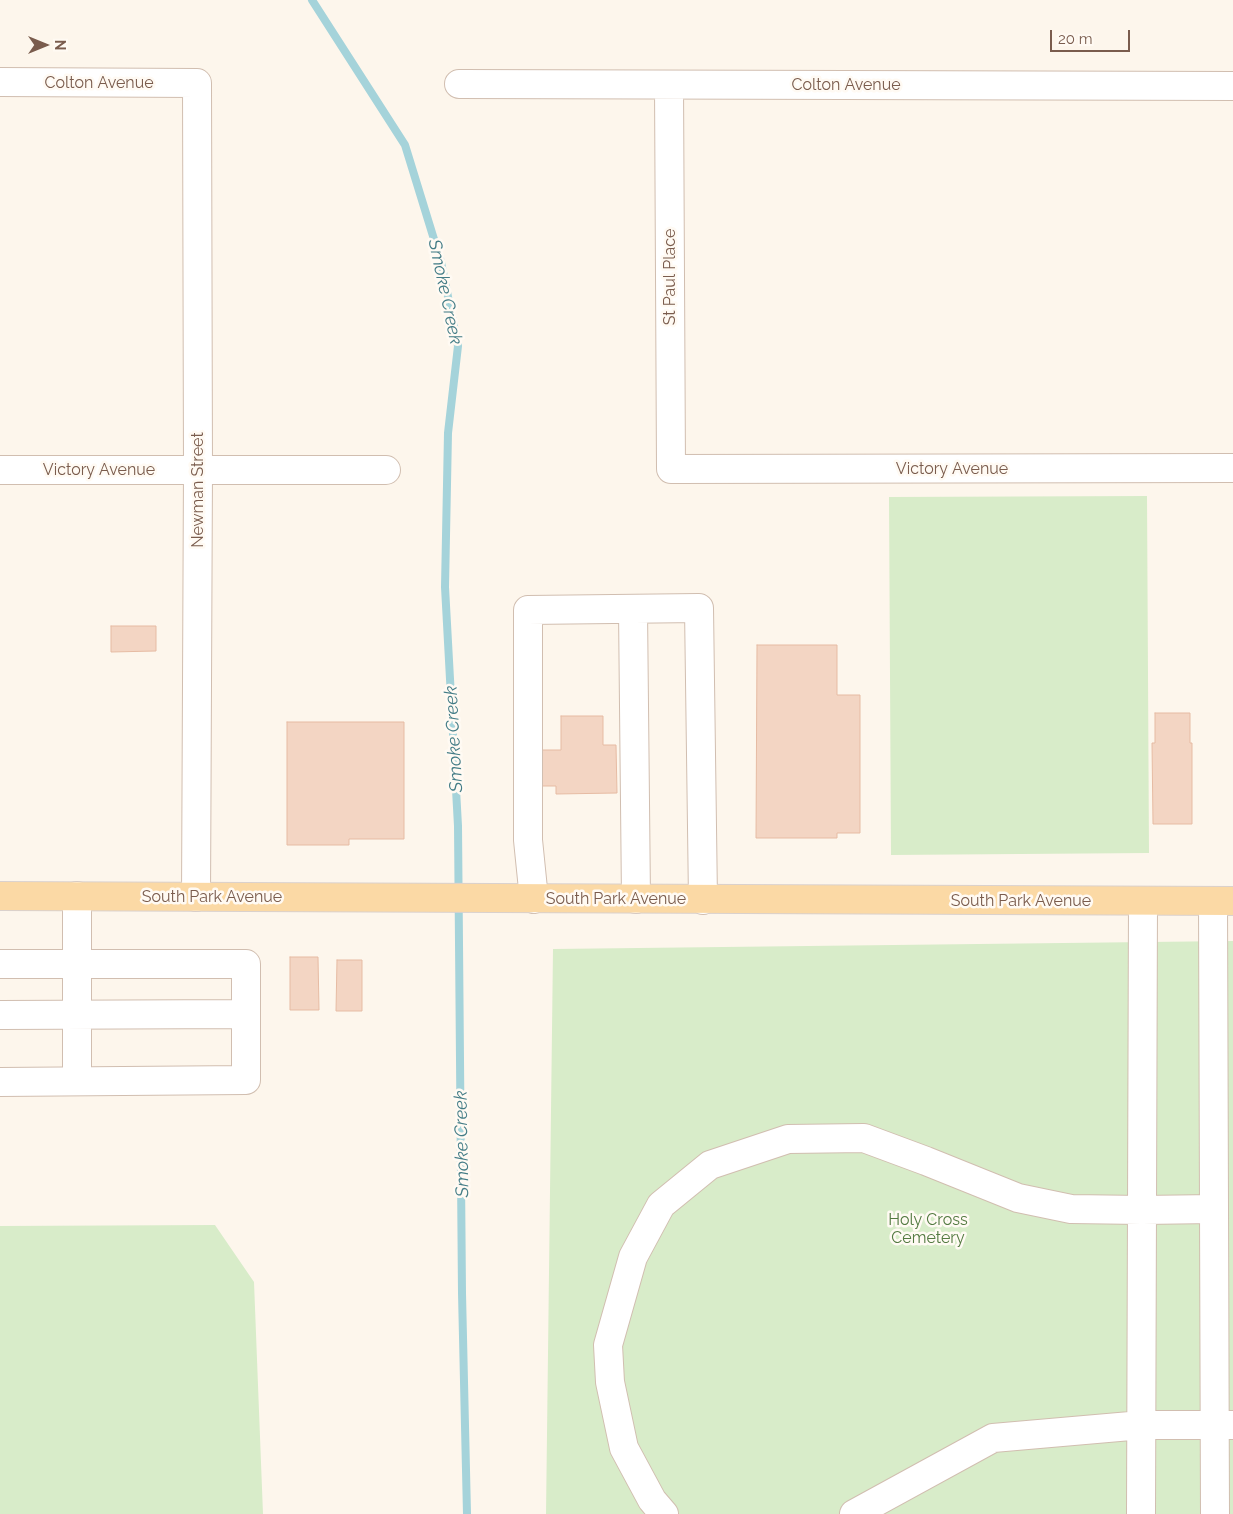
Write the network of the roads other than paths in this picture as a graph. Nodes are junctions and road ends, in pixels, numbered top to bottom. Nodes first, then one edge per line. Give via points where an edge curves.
1 (0, 82) edge
2 (197, 83) joint
3 (459, 84) dead end
4 (669, 85) junction
5 (1233, 86) edge
6 (1233, 468) edge
7 (670, 469) joint
8 (0, 470) edge
9 (198, 470) junction
10 (386, 470) dead end
11 (633, 609) junction
12 (0, 896) edge
13 (77, 896) junction
14 (196, 897) junction
15 (534, 899) junction
16 (636, 899) junction
17 (703, 900) junction
18 (1223, 901) edge
19 (1143, 902) junction
20 (0, 964) edge
21 (77, 964) junction
22 (246, 1014) junction
23 (0, 1015) edge
24 (77, 1015) junction
25 (77, 1081) junction
26 (0, 1082) edge
27 (1214, 1208) junction
28 (1142, 1210) junction
29 (1224, 1424) edge
30 (1142, 1425) junction
31 (664, 1514) edge
32 (854, 1514) edge
33 (1141, 1514) edge
34 (1214, 1514) edge

1 - 2 street, Colton Avenue
2 - 9 street, Newman Street
3 - 4 street, Colton Avenue
4 - 5 street, Colton Avenue
4 - 7 street, St Paul Place
6 - 7 street, Victory Avenue
8 - 9 street, Victory Avenue
9 - 10 street, Victory Avenue
9 - 14 street, Newman Street
11 - 15 street via 528,610 528,840
11 - 16 street
11 - 17 street via 699,608
12 - 13 main road, South Park Avenue
13 - 14 main road, South Park Avenue
13 - 21 street
14 - 15 main road, South Park Avenue
15 - 16 main road, South Park Avenue
16 - 17 main road, South Park Avenue
17 - 19 main road, South Park Avenue
18 - 19 main road, South Park Avenue
18 - 27 street
19 - 28 street
20 - 21 street
21 - 22 street via 246,964
21 - 24 street
22 - 24 street
22 - 25 street via 246,1080
23 - 24 street
24 - 25 street
25 - 26 street
27 - 28 street
27 - 29 street
28 - 30 street
28 - 31 street via 1071,1208 1018,1198 864,1138 788,1140 710,1165 661,1205 633,1257 608,1345 610,1382 624,1448 652,1500
29 - 30 street
29 - 34 street
30 - 32 street via 993,1438
30 - 33 street

